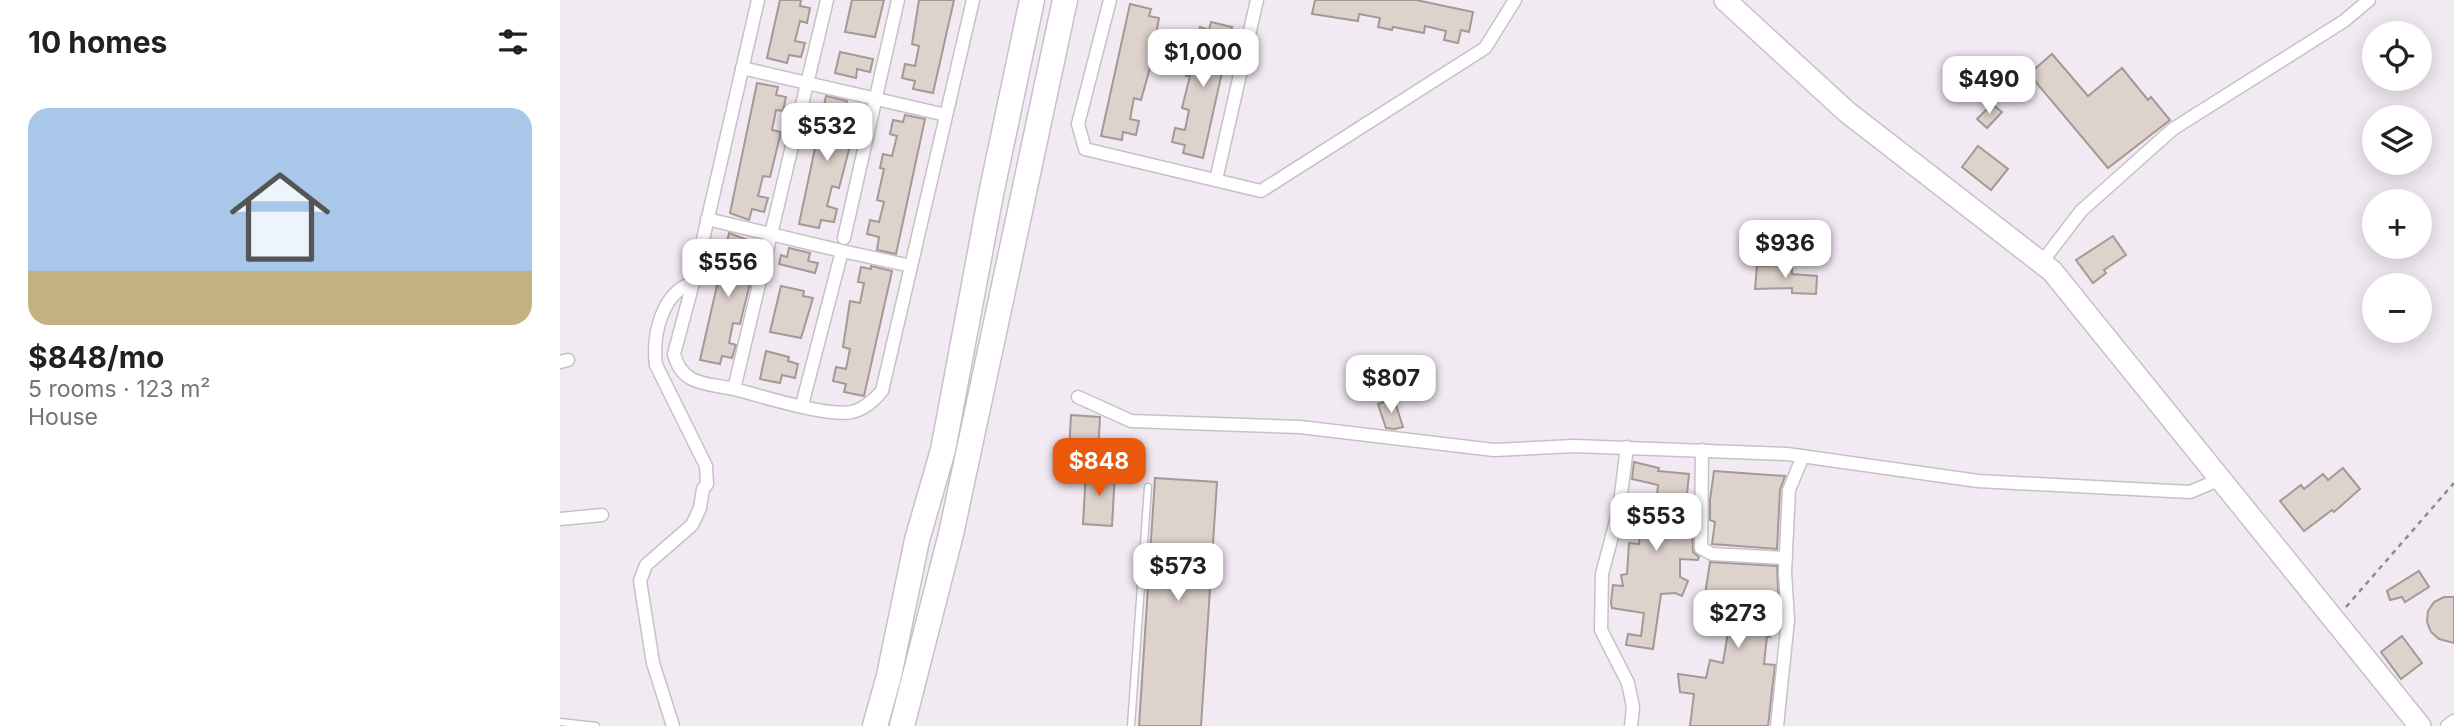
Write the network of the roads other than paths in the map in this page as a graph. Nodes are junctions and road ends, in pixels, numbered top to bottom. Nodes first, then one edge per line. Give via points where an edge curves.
1 (758, 0) edge
2 (827, 0) edge
3 (898, 0) edge
4 (973, 0) edge
5 (1032, 0) edge
6 (1065, 0) edge
7 (1110, 0) edge
8 (1257, 0) edge
9 (1515, 0) edge
10 (1724, 0) edge
11 (2369, 0) edge
12 (742, 68) junction
13 (808, 82) junction
14 (876, 98) junction
15 (946, 116) junction
16 (1216, 180) junction
17 (708, 219) junction
18 (773, 235) junction
19 (843, 244) junction
20 (2042, 262) junction
21 (911, 265) junction
22 (693, 283) junction
23 (734, 389) junction
24 (1077, 397) dead end
25 (802, 405) junction
26 (1627, 447) junction
27 (1702, 450) junction
28 (1803, 456) junction
29 (2221, 479) junction
30 (1149, 486) dead end
31 (602, 515) dead end
32 (560, 519) edge
33 (1786, 558) junction
34 (2454, 721) edge
35 (560, 722) edge
36 (596, 726) edge
37 (673, 726) edge
38 (875, 726) edge
39 (902, 726) edge
40 (1131, 726) edge
41 (1631, 726) edge
42 (1777, 726) edge
43 (2420, 726) edge
44 (2447, 726) edge

1 - 12 street
2 - 13 street
3 - 14 street
4 - 15 street
5 - 38 highway via 943,450
6 - 39 highway via 948,548
7 - 16 street via 1078,124 1085,149
8 - 16 street
9 - 16 street via 1485,48 1261,191
10 - 20 main road via 1847,112
11 - 20 street via 2344,21 2173,129 2081,211
12 - 13 street
12 - 17 street
13 - 14 street
13 - 18 street
14 - 15 street
14 - 19 street
15 - 21 street
17 - 18 street
17 - 22 street
18 - 19 street
18 - 23 street
19 - 21 street
19 - 25 street
20 - 29 main road
21 - 25 street via 882,391 871,404 851,412
22 - 23 street via 674,354 677,364 689,379
22 - 37 street via 670,295 654,347 656,365 706,466 707,484 692,525 646,565 640,581 653,663
23 - 25 street
24 - 26 street via 1131,421 1300,426 1494,450
26 - 27 street
26 - 41 street via 1619,510 1602,573 1601,630 1628,683
27 - 28 street
27 - 33 street via 1701,548 1712,554
28 - 29 street via 1992,482 2190,492
28 - 33 street via 1789,490
29 - 43 main road
30 - 40 lane
31 - 32 street
33 - 42 street via 1788,620
34 - 44 street
35 - 36 lane

